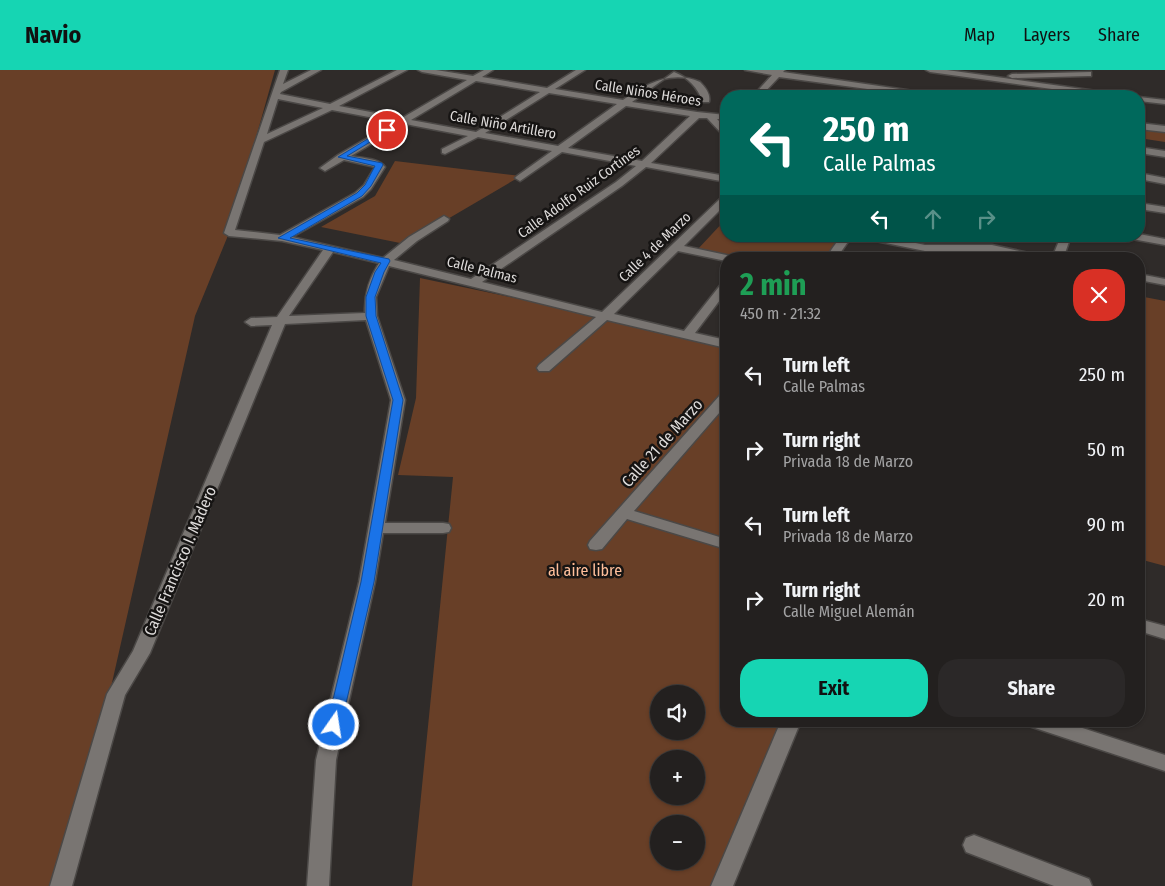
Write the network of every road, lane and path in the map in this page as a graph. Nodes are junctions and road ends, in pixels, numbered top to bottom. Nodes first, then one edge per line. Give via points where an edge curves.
1 (284, 70) edge
2 (317, 70) edge
3 (403, 70) edge
4 (422, 70) edge
5 (489, 70) edge
6 (581, 70) edge
7 (671, 70) edge
8 (676, 70) edge
9 (749, 70) edge
10 (930, 70) edge
11 (779, 72) edge
12 (1088, 74) dead end
13 (987, 78) junction
14 (473, 79) junction
15 (762, 90) edge
16 (883, 90) edge
17 (1074, 90) edge
18 (548, 92) junction
19 (277, 93) junction
20 (706, 100) dead end
21 (1145, 100) edge
22 (1165, 102) edge
23 (624, 103) junction
24 (331, 107) junction
25 (697, 115) junction
26 (710, 117) junction
27 (720, 118) edge
28 (402, 121) junction
29 (720, 127) edge
30 (1145, 127) edge
31 (1165, 129) edge
32 (478, 134) junction
33 (259, 141) junction
34 (559, 148) junction
35 (445, 151) dead end
36 (1145, 151) edge
37 (1165, 154) edge
38 (341, 157) junction
39 (644, 164) junction
40 (325, 168) dead end
41 (720, 177) edge
42 (1145, 177) edge
43 (520, 178) dead end
44 (1165, 181) edge
45 (720, 205) edge
46 (1145, 207) edge
47 (1165, 210) edge
48 (444, 219) dead end
49 (282, 238) junction
50 (1145, 238) edge
51 (896, 242) edge
52 (928, 242) edge
53 (1165, 242) edge
54 (330, 248) junction
55 (676, 248) junction
56 (925, 248) junction
57 (968, 252) edge
58 (720, 257) edge
59 (386, 261) junction
60 (1145, 278) edge
61 (1165, 282) edge
62 (472, 284) junction
63 (720, 293) edge
64 (371, 316) junction
65 (605, 316) junction
66 (280, 321) junction
67 (251, 322) dead end
68 (688, 334) junction
69 (720, 342) edge
70 (544, 368) dead end
71 (720, 404) edge
72 (623, 513) junction
73 (376, 528) junction
74 (443, 528) dead end
75 (720, 542) edge
76 (596, 545) dead end
77 (1145, 627) edge
78 (1165, 633) edge
79 (788, 727) edge
80 (1054, 727) edge
81 (1165, 763) edge
82 (974, 845) dead end
83 (61, 886) edge
84 (318, 886) edge
85 (722, 886) edge
86 (1081, 886) edge

1 - 19 street
2 - 19 street
3 - 24 street
4 - 14 street, Calle Niños Héroes
5 - 14 street
6 - 18 street
7 - 23 street
8 - 20 street via 686,73 706,93
9 - 11 street
10 - 13 street
11 - 15 street
11 - 16 street
12 - 13 street
13 - 17 street
14 - 18 street, Calle Niños Héroes
14 - 28 street
18 - 23 street, Calle Niños Héroes
18 - 32 street
19 - 24 street, Calle Niño Artillero
19 - 33 street
21 - 22 street
23 - 25 street, Calle Niños Héroes
23 - 34 street
24 - 28 street, Calle Niño Artillero
24 - 33 street
25 - 26 street, Calle Niños Héroes
25 - 39 street, Calle Adolfo Ruiz Cortines
26 - 27 street, Calle Niños Héroes
26 - 29 street
28 - 32 street, Calle Niño Artillero
28 - 38 street
30 - 31 street
32 - 34 street, Calle Niño Artillero
32 - 35 street
33 - 49 street, Calle Palmas via 229,233
34 - 39 street, Calle Niño Artillero
34 - 43 street
36 - 37 street
38 - 40 street
38 - 49 street via 380,167 360,194
39 - 41 street, Calle Niño Artillero
39 - 62 street, Calle Adolfo Ruiz Cortines
42 - 44 street
45 - 55 street, Calle 4 de Marzo
46 - 47 street
48 - 59 street
49 - 54 street, Calle Palmas
50 - 53 street
51 - 56 street
52 - 56 street
54 - 59 street, Calle Palmas
54 - 66 street, Calle Francisco I. Madero
55 - 58 street
55 - 65 street, Calle 4 de Marzo
56 - 57 street
59 - 62 street, Calle Palmas
59 - 64 street via 370,297
60 - 61 street
62 - 65 street, Calle Palmas
63 - 68 street
64 - 66 street
64 - 73 street via 398,400
65 - 68 street, Calle Palmas
65 - 70 street, Calle 4 de Marzo
66 - 67 street
66 - 83 street, Calle Francisco I. Madero via 141,653 116,694
68 - 69 street, Calle Palmas
71 - 72 street, Calle 21 de Marzo
72 - 75 street
72 - 76 street, Calle 21 de Marzo
73 - 74 street
73 - 84 street via 367,582 326,760
77 - 78 street
79 - 85 street
80 - 81 street
82 - 86 street

